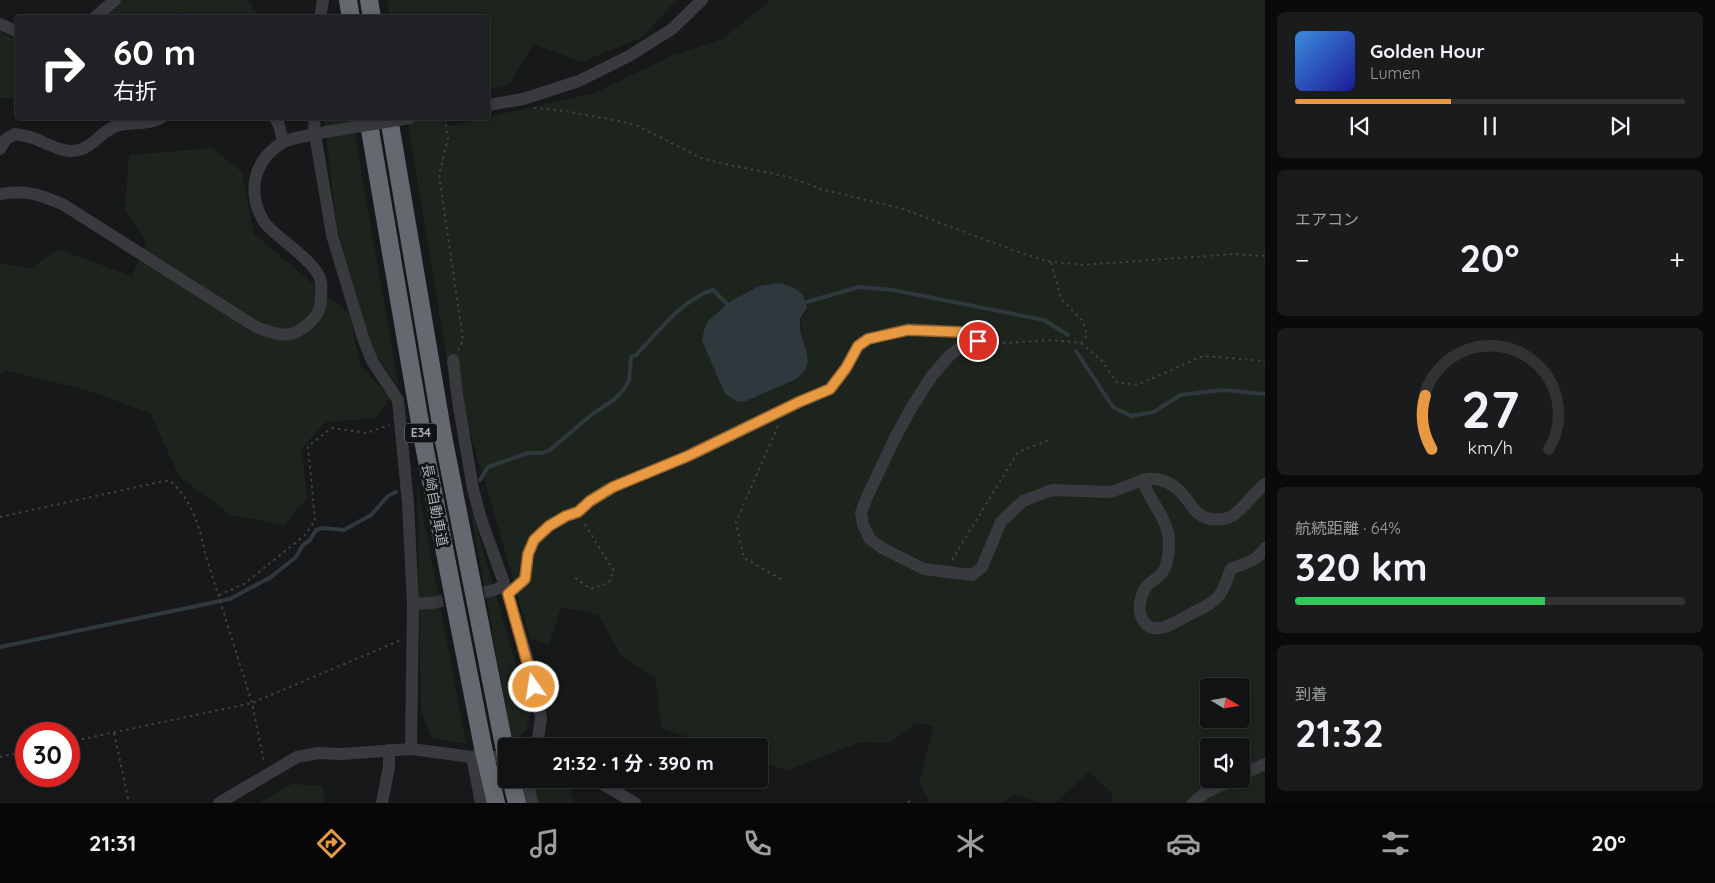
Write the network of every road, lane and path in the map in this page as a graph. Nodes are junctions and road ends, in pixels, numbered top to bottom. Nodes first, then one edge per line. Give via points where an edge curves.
1 (115, 0) edge
2 (323, 0) edge
3 (348, 0) edge
4 (369, 0) edge
5 (702, 0) edge
6 (98, 15) edge
7 (320, 15) edge
8 (350, 15) edge
9 (372, 15) edge
10 (0, 24) edge
11 (15, 31) edge
12 (524, 99) junction
13 (490, 105) edge
14 (158, 120) edge
15 (276, 120) edge
16 (315, 120) edge
17 (368, 120) edge
18 (389, 120) edge
19 (398, 120) edge
20 (445, 120) edge
21 (320, 133) junction
22 (283, 142) junction
23 (0, 149) edge
24 (0, 194) edge
25 (1265, 256) edge
26 (1051, 262) junction
27 (978, 341) junction
28 (1081, 343) junction
29 (452, 360) joint
30 (1265, 361) edge
31 (786, 408) junction
32 (400, 421) junction
33 (1048, 440) dead end
34 (1144, 480) junction
35 (1265, 484) edge
36 (578, 512) junction
37 (0, 517) edge
38 (1265, 548) edge
39 (944, 573) junction
40 (575, 578) dead end
41 (783, 580) dead end
42 (506, 590) junction
43 (491, 592) tunnel mouth
44 (219, 595) junction
45 (431, 603) tunnel mouth
46 (413, 604) junction
47 (413, 635) junction
48 (252, 703) junction
49 (114, 733) junction
50 (502, 738) edge
51 (538, 738) edge
52 (80, 740) edge
53 (411, 749) junction
54 (389, 750) junction
55 (498, 751) edge
56 (477, 752) junction
57 (15, 754) edge
58 (0, 757) edge
59 (1265, 764) edge
60 (1250, 771) edge
61 (266, 775) junction
62 (514, 788) edge
63 (529, 788) edge
64 (609, 788) edge
65 (1215, 788) edge
66 (912, 798) dead end
67 (129, 803) edge
68 (219, 803) edge
69 (382, 803) edge
70 (481, 803) edge
71 (496, 803) edge
72 (517, 803) edge
73 (532, 803) edge
74 (635, 803) edge
75 (908, 803) edge
76 (1193, 803) edge

1 - 6 street
2 - 7 street
3 - 8 highway
4 - 9 highway
5 - 12 street via 672,29 629,56 579,81
10 - 11 street
12 - 13 street
12 - 26 path via 529,108 619,120 702,158 789,177 821,190 903,209
14 - 23 street via 119,125 106,130 87,147 72,152 15,134 6,139
15 - 22 street
16 - 21 street
17 - 56 highway, 長崎自動車道 / E34
18 - 50 highway, 長崎自動車道 / E34 via 443,436
19 - 21 street, bridge
20 - 29 path via 448,138 439,175 463,340
21 - 22 street
21 - 32 street via 332,235 372,360 398,400
22 - 24 street via 270,151 260,165 254,182 254,200 264,222 308,262 321,280 321,304 314,320 298,332 278,335 256,327 64,205 40,194
25 - 26 path via 1232,254 1084,265
26 - 28 path via 1061,299 1083,321 1087,335
27 - 28 path
27 - 31 street via 960,332 908,330 868,339 858,346 830,389
27 - 39 street via 953,352 931,376 895,438 861,513 870,539 882,548 924,570
28 - 30 path via 1103,362 1116,382 1138,385 1203,356
29 - 42 street via 480,519
31 - 36 street via 688,456 613,487
31 - 41 path via 736,522 744,558
32 - 44 path via 367,433 332,428 308,446 315,521 304,536 244,584
32 - 46 street
33 - 39 path via 1018,452
34 - 35 street via 1152,477 1166,481 1182,493 1198,513 1222,520 1242,508
34 - 38 street via 1170,541 1169,557 1162,572 1148,585 1141,598 1139,609 1149,627 1167,627 1214,601 1222,592 1231,569 1259,557
34 - 39 street via 1111,492 1052,490 1023,501 1001,522 982,567 972,575
36 - 40 path via 614,571 609,582 591,589
36 - 42 street via 549,526 534,540 528,554 525,579
37 - 44 path via 170,481 192,510
42 - 43 street
42 - 51 street via 531,671 540,718
44 - 48 path
45 - 46 street
46 - 47 street
47 - 48 path
47 - 53 street
48 - 49 path
48 - 61 path
49 - 52 path
49 - 67 path
53 - 54 street
53 - 56 street
54 - 61 street via 297,757
54 - 69 street
55 - 56 street
56 - 70 street
56 - 71 highway, 長崎自動車道 / E34, bridge
57 - 58 path
59 - 60 street
61 - 68 street
62 - 72 highway
63 - 73 street
64 - 74 street
65 - 76 street
66 - 75 path

